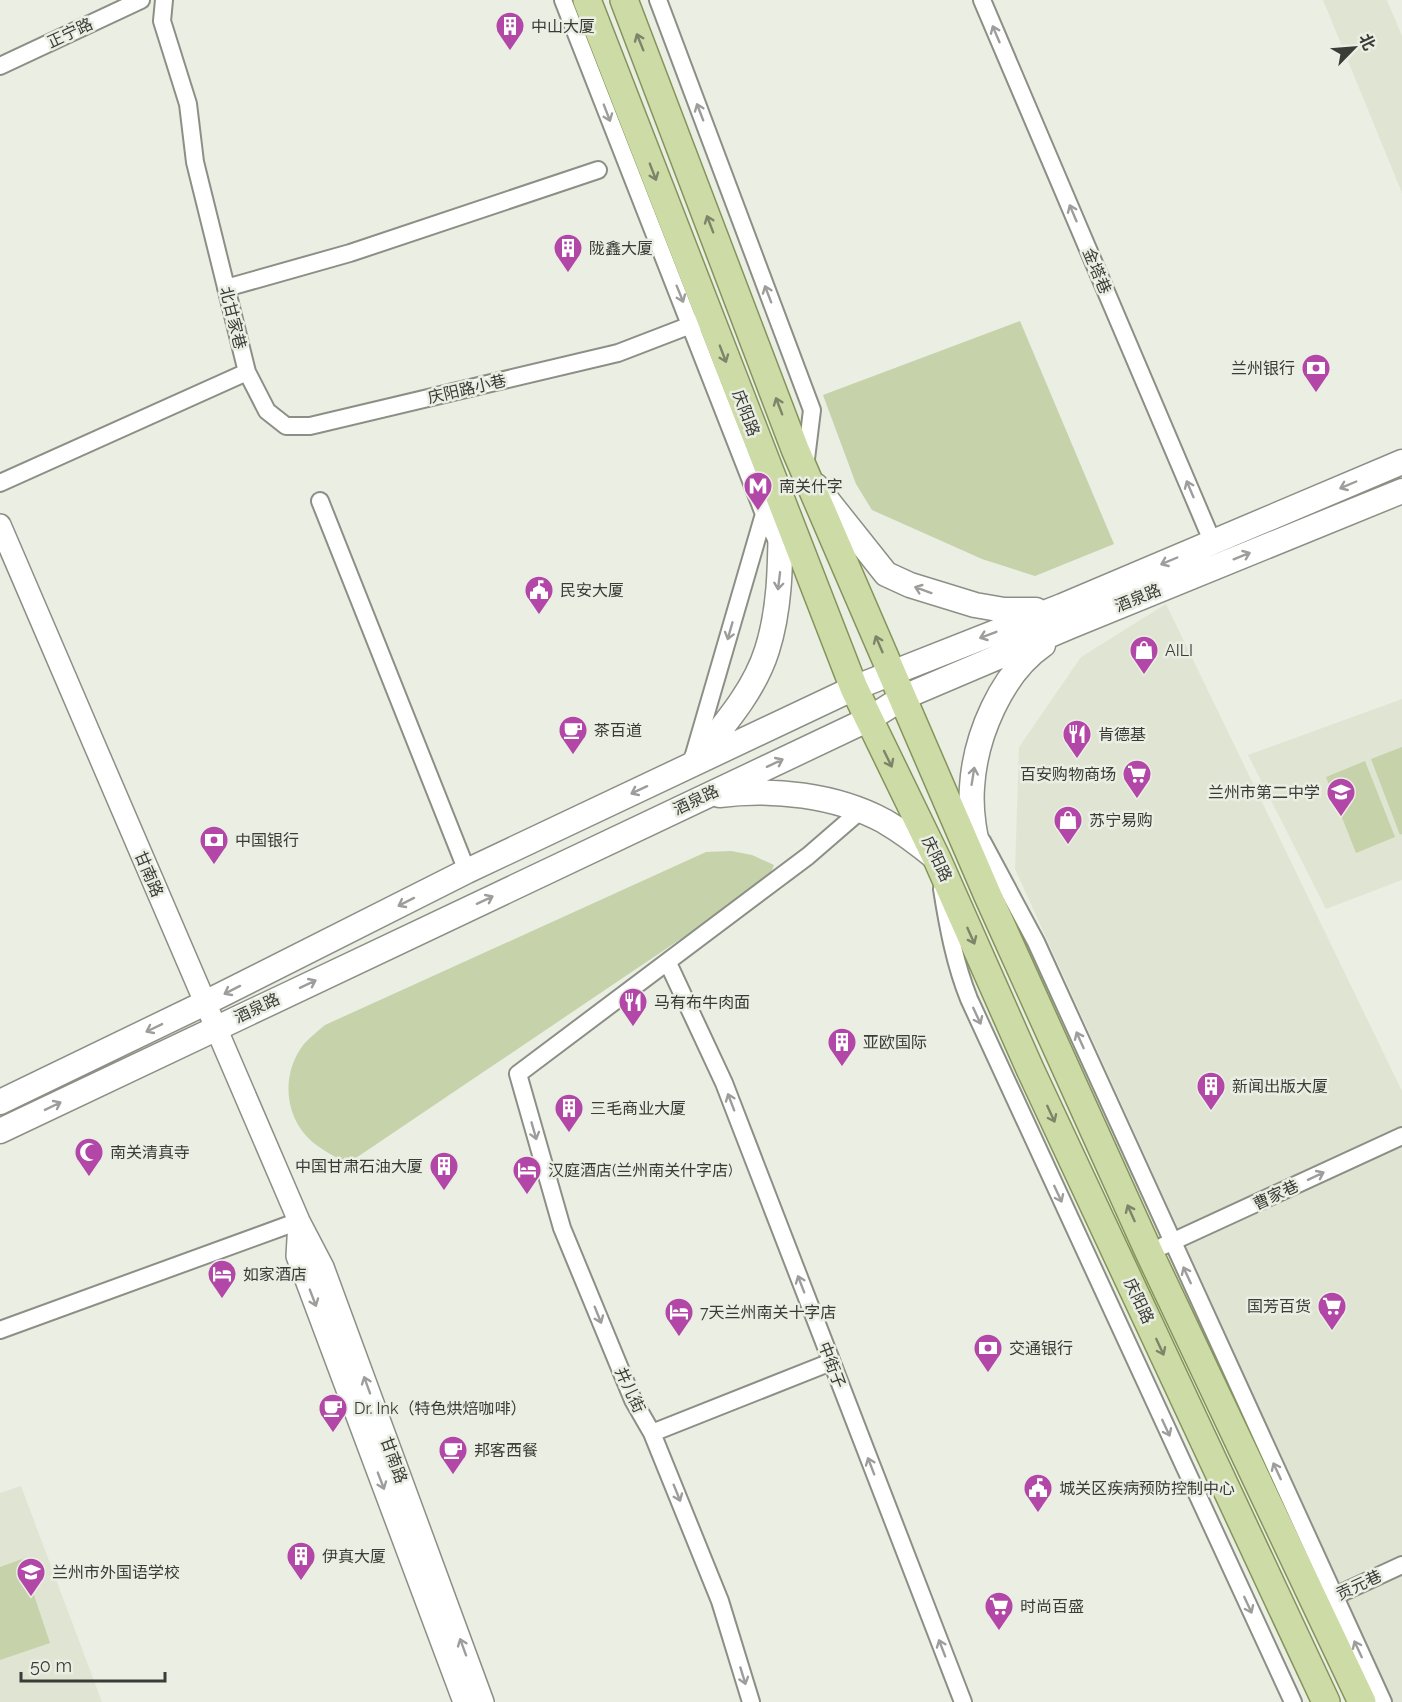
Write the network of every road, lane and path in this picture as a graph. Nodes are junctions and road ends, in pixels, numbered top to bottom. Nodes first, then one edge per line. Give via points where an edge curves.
1 (141, 0) edge
2 (164, 0) edge
3 (563, 0) edge
4 (587, 0) edge
5 (624, 0) edge
6 (658, 0) edge
7 (982, 0) edge
8 (0, 66) edge
9 (598, 170) dead end
10 (226, 288) junction
11 (701, 322) junction
12 (247, 372) junction
13 (1402, 462) edge
14 (804, 471) junction
15 (0, 483) edge
16 (1402, 491) edge
17 (320, 501) dead end
18 (773, 508) junction
19 (0, 525) edge
20 (1213, 543) junction
21 (1067, 616) junction
22 (891, 672) junction
23 (854, 688) junction
24 (904, 697) junction
25 (869, 719) junction
26 (692, 765) junction
27 (702, 797) junction
28 (860, 811) junction
29 (972, 821) junction
30 (937, 859) junction
31 (467, 871) junction
32 (988, 896) junction
33 (668, 963) junction
34 (207, 1002) junction
35 (218, 1027) junction
36 (0, 1102) edge
37 (0, 1131) edge
38 (1402, 1137) edge
39 (299, 1221) junction
40 (1160, 1247) junction
41 (0, 1330) edge
42 (831, 1362) junction
43 (652, 1433) junction
44 (1402, 1565) edge
45 (1325, 1601) junction
46 (464, 1702) edge
47 (483, 1702) edge
48 (751, 1702) edge
49 (963, 1702) edge
50 (1293, 1702) edge
51 (1326, 1702) edge
52 (1362, 1702) edge
53 (1383, 1702) edge

1 - 8 street, 正宁路
2 - 10 street, 北甘家巷 via 162,21 188,104 195,162
3 -> 11 street
4 -> 11 main road, 庆阳路
14 -> 5 main road, 庆阳路
14 -> 6 street via 812,410
20 -> 7 street, 金塔巷
9 - 10 street via 350,254
10 - 12 street, 北甘家巷
11 - 12 street, 庆阳路小巷 via 618,353 310,426 286,426 267,411
11 -> 18 main road, 庆阳路
12 - 15 street, 北甘家巷
13 -> 20 main road, 酒泉路
21 -> 14 main road via 975,605 940,596 886,574
22 -> 14 main road, 庆阳路
21 -> 16 main road, 酒泉路
17 - 31 street
18 - 23 main road, 庆阳路
18 -> 26 street
18 -> 26 main road via 780,548 776,607 767,650 753,681
19 - 34 street, 甘南路 via 190,971
20 -> 21 main road, 酒泉路
21 -> 22 main road, 酒泉路
21 - 24 main road, 酒泉路
29 -> 21 main road via 976,760 1000,695 1013,672
22 - 23 main road, 酒泉路
22 - 24 main road, 庆阳路
23 - 25 main road, 庆阳路
23 - 26 main road, 酒泉路
24 - 25 main road, 酒泉路
24 - 32 main road, 庆阳路
27 -> 25 main road, 酒泉路
25 -> 30 main road, 庆阳路
26 -> 31 main road, 酒泉路
27 - 28 main road via 784,794
35 -> 27 main road, 酒泉路
28 - 30 main road via 906,834
28 - 33 street via 808,856
29 - 32 main road
40 -> 29 street via 1036,942
30 -> 50 street via 948,926 969,999
30 -> 51 main road, 庆阳路 via 1030,1069
31 -> 34 main road, 酒泉路
40 -> 32 main road, 庆阳路
42 -> 33 street, 中街子 via 724,1083
33 -> 43 street, 井儿街 via 518,1074 562,1228 633,1400
34 - 35 street, 甘南路
34 -> 36 main road, 酒泉路
37 -> 35 main road, 酒泉路
35 - 39 street, 甘南路
40 -> 38 street, 曹家巷
39 - 41 street
39 -> 46 street, 甘南路 via 297,1256
47 -> 39 street, 甘南路 via 323,1267
45 -> 40 main road, 庆阳路
42 - 43 street
49 -> 42 street, 中街子
43 -> 48 street, 井儿街 via 720,1601
44 - 45 street, 贡元巷
45 - 52 main road, 庆阳路
53 -> 45 street

